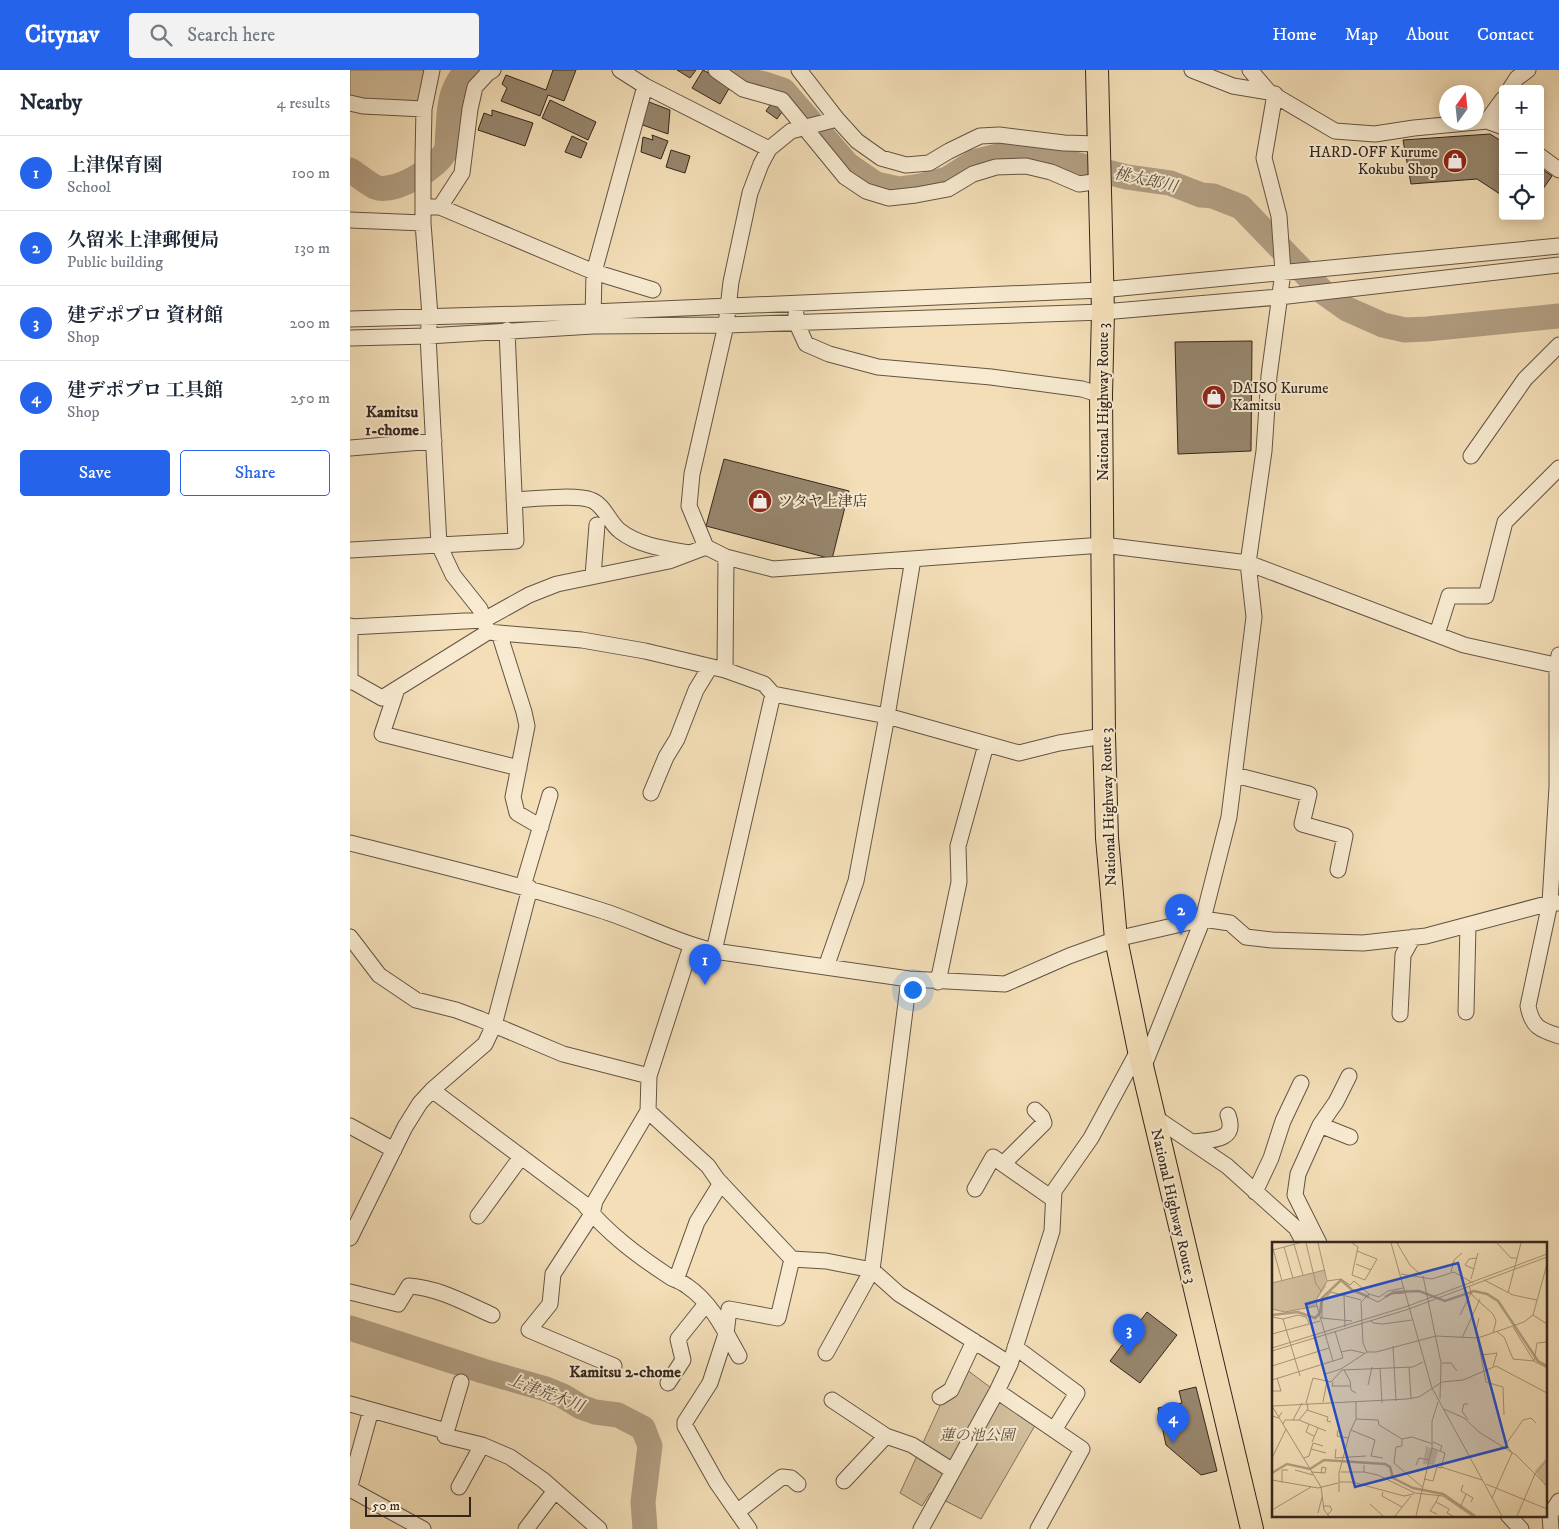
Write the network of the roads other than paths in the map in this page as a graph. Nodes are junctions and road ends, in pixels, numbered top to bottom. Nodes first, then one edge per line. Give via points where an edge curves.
1 (432, 70) edge
2 (493, 70) edge
3 (620, 70) edge
4 (716, 70) edge
5 (799, 70) edge
6 (1098, 70) edge
7 (1192, 70) edge
8 (1250, 70) edge
9 (1528, 70) edge
10 (1513, 85) edge
11 (645, 86) junction
12 (1272, 93) junction
13 (350, 103) edge
14 (1499, 105) edge
15 (424, 109) junction
16 (836, 119) junction
17 (1488, 122) junction
18 (1499, 126) edge
19 (804, 127) junction
20 (1099, 147) junction
21 (769, 149) junction
22 (1544, 159) edge
23 (1559, 170) edge
24 (1100, 181) junction
25 (424, 206) junction
26 (440, 207) junction
27 (350, 220) edge
28 (423, 224) junction
29 (1559, 246) edge
30 (1559, 265) edge
31 (594, 272) junction
32 (1283, 272) junction
33 (654, 290) dead end
34 (1279, 296) junction
35 (1102, 301) junction
36 (795, 304) junction
37 (729, 306) junction
38 (430, 316) junction
39 (350, 319) edge
40 (592, 319) junction
41 (796, 322) junction
42 (726, 325) junction
43 (507, 330) junction
44 (428, 336) junction
45 (350, 338) edge
46 (1559, 345) edge
47 (1102, 395) junction
48 (434, 442) junction
49 (350, 448) edge
50 (1471, 456) dead end
51 (1559, 468) edge
52 (514, 500) junction
53 (597, 525) dead end
54 (440, 545) junction
55 (1103, 545) junction
56 (706, 547) junction
57 (350, 550) edge
58 (690, 553) junction
59 (726, 558) junction
60 (913, 559) junction
61 (1248, 563) junction
62 (593, 576) junction
63 (350, 627) edge
64 (490, 628) junction
65 (1437, 634) junction
66 (1558, 662) edge
67 (718, 668) junction
68 (350, 681) edge
69 (396, 689) junction
70 (773, 694) junction
71 (887, 716) junction
72 (1104, 736) junction
73 (986, 744) junction
74 (519, 768) junction
75 (1234, 775) junction
76 (651, 793) dead end
77 (550, 795) dead end
78 (1558, 798) edge
79 (540, 827) junction
80 (1557, 842) edge
81 (350, 843) edge
82 (1338, 870) dead end
83 (526, 887) junction
84 (1555, 903) edge
85 (1203, 919) junction
86 (1468, 925) junction
87 (350, 937) edge
88 (1413, 937) junction
89 (1116, 939) junction
90 (691, 946) junction
91 (714, 951) junction
92 (826, 967) junction
93 (909, 980) junction
94 (938, 982) junction
95 (1466, 1012) dead end
96 (1400, 1014) dead end
97 (494, 1025) junction
98 (1559, 1036) edge
99 (1141, 1061) junction
100 (649, 1076) junction
101 (1349, 1076) dead end
102 (1301, 1083) dead end
103 (432, 1090) junction
104 (1035, 1110) dead end
105 (648, 1111) junction
106 (1228, 1115) dead end
107 (1153, 1116) junction
108 (350, 1126) edge
109 (1320, 1126) junction
110 (1350, 1137) dead end
111 (1191, 1142) junction
112 (394, 1150) junction
113 (521, 1157) junction
114 (1003, 1164) junction
115 (721, 1183) junction
116 (975, 1189) dead end
117 (1255, 1192) junction
118 (1053, 1199) junction
119 (592, 1214) junction
120 (478, 1216) dead end
121 (350, 1238) edge
122 (1303, 1242) edge
123 (1318, 1242) edge
124 (792, 1258) junction
125 (872, 1270) junction
126 (676, 1280) junction
127 (350, 1292) edge
128 (706, 1304) junction
129 (492, 1315) dead end
130 (726, 1334) junction
131 (974, 1341) junction
132 (1015, 1347) junction
133 (826, 1353) dead end
134 (739, 1356) dead end
135 (1010, 1364) junction
136 (614, 1366) dead end
137 (462, 1382) dead end
138 (668, 1383) dead end
139 (997, 1392) junction
140 (940, 1397) dead end
141 (832, 1400) dead end
142 (350, 1404) edge
143 (371, 1410) junction
144 (1054, 1430) junction
145 (446, 1432) junction
146 (886, 1436) junction
147 (482, 1445) junction
148 (953, 1471) junction
149 (844, 1481) dead end
150 (798, 1484) dead end
151 (350, 1487) edge
152 (459, 1487) dead end
153 (554, 1492) junction
154 (1559, 1500) edge
155 (737, 1512) junction
156 (1509, 1516) edge
157 (423, 1529) edge
158 (526, 1529) edge
159 (600, 1529) edge
160 (749, 1529) edge
161 (921, 1529) edge
162 (1038, 1529) edge
163 (1252, 1529) edge
164 (1521, 1529) edge
165 (1552, 1529) edge

1 - 15 street
2 - 26 street via 475,87 462,173
3 - 11 street
4 - 19 street via 743,89 782,100
5 - 16 street
6 - 20 highway, National Highway Route 3
7 - 12 street via 1233,86
8 - 12 street
9 - 10 street
11 - 21 street
11 - 31 street
12 - 17 street via 1335,131 1375,134
12 - 32 street via 1264,158 1279,216
13 - 15 street
14 - 17 street
15 - 25 street
16 - 19 street
16 - 20 street via 857,141 880,158 906,165 929,164 980,136 1000,135
17 - 18 street
19 - 21 street via 790,131
19 - 24 street via 844,177 866,191 889,198 948,188 973,174 996,167 1026,166 1079,184
20 - 24 highway, National Highway Route 3
21 - 37 street via 750,193
22 - 23 street
24 - 35 highway, National Highway Route 3
25 - 26 street
25 - 28 street
26 - 31 street
27 - 28 street
28 - 38 street
29 - 32 street
30 - 34 street
31 - 33 street
31 - 40 street
32 - 34 street
32 - 35 street
34 - 35 street
34 - 61 street via 1268,376 1264,451
35 - 36 street
35 - 41 street
35 - 47 highway, National Highway Route 3
36 - 37 street
36 - 41 street
37 - 40 street
37 - 42 street
38 - 39 street
38 - 40 street
38 - 44 street
40 - 42 street
40 - 43 street
41 - 42 street
41 - 47 street via 806,344 829,354 878,367 991,377 1082,389
42 - 56 street via 692,474 689,506
43 - 44 street
43 - 52 street
44 - 45 street
44 - 48 street
46 - 50 street via 1525,379
47 - 55 highway, National Highway Route 3
48 - 49 street
48 - 54 street
51 - 65 street via 1505,522 1486,596 1449,596
52 - 54 street via 516,541
52 - 58 street via 592,500 619,531 658,548
53 - 62 street
54 - 57 street
54 - 64 street via 453,575 480,609
55 - 60 street
55 - 61 street
55 - 72 highway, National Highway Route 3
56 - 58 street
56 - 59 street
58 - 62 street via 669,561
59 - 60 street via 773,569
59 - 67 street
60 - 71 street
61 - 65 street
61 - 75 street via 1254,617
62 - 64 street via 557,584 529,595
63 - 64 street
63 - 68 street
64 - 67 street via 645,651
64 - 69 street
64 - 74 street via 527,726
65 - 66 street via 1464,644
66 - 78 street
67 - 70 street via 764,684
67 - 76 street via 696,690
68 - 69 street via 382,698
69 - 74 street via 382,734
70 - 71 street
70 - 91 street
71 - 73 street
71 - 92 street via 856,881
72 - 73 street via 1059,742 1019,753
72 - 89 highway, National Highway Route 3 via 1107,838
73 - 94 street via 958,846 959,882
74 - 79 street via 514,797 517,813
75 - 82 street via 1309,794 1302,824 1345,836
75 - 85 street via 1229,818
77 - 79 street
78 - 80 street
79 - 83 street
80 - 84 street
81 - 83 street
83 - 90 street via 627,918
83 - 97 street
84 - 86 street
84 - 98 street via 1528,1006 1530,1018 1543,1031
85 - 88 street via 1230,923 1246,937 1272,940 1363,943
85 - 89 street
85 - 99 street
86 - 88 street
86 - 95 street
87 - 97 street via 379,976 416,1000 456,1010
88 - 96 street via 1403,955
89 - 94 street via 1005,984
89 - 99 highway, National Highway Route 3
90 - 91 street
90 - 100 street
91 - 92 street
92 - 93 street
93 - 94 street
93 - 125 street
97 - 100 street via 564,1054
97 - 103 street via 484,1044
99 - 107 highway, National Highway Route 3
99 - 118 street via 1054,1191
100 - 105 street
101 - 109 street
102 - 117 street
103 - 112 street via 420,1103
103 - 113 street
104 - 114 street via 1044,1123
105 - 115 street via 708,1166
105 - 119 street via 595,1202
106 - 111 street via 1229,1132 1219,1139
107 - 111 street
107 - 163 highway, National Highway Route 3
108 - 112 street
109 - 110 street
109 - 123 street via 1298,1174 1295,1195
111 - 117 street via 1227,1166
112 - 121 street
113 - 119 street via 583,1203
113 - 120 street
114 - 116 street via 993,1157
114 - 118 street
115 - 124 street
115 - 126 street via 697,1222
117 - 122 street via 1296,1228
118 - 132 street via 1052,1231
119 - 126 street via 631,1250
119 - 136 street via 553,1274 550,1304 529,1330
124 - 125 street
124 - 130 street via 778,1318 730,1309
125 - 131 street via 899,1294
125 - 133 street
126 - 128 street
127 - 129 street via 398,1304 409,1286 422,1287
128 - 130 street
128 - 138 street via 678,1339 682,1360
130 - 134 street
130 - 155 street via 710,1384 685,1426 716,1483
131 - 135 street
131 - 140 street via 951,1390
132 - 135 street
132 - 144 street via 1077,1393
135 - 139 street
137 - 145 street
139 - 144 street
139 - 148 street
141 - 146 street
142 - 143 street
143 - 145 street
143 - 151 street
144 - 162 street via 1082,1449
145 - 147 street via 445,1436
146 - 148 street via 912,1445
146 - 149 street
147 - 152 street
147 - 153 street via 510,1457 543,1480
148 - 161 street
150 - 155 street via 791,1478 782,1477
151 - 157 street
153 - 158 street
153 - 159 street
154 - 165 street via 1550,1515
155 - 160 street
156 - 164 street

